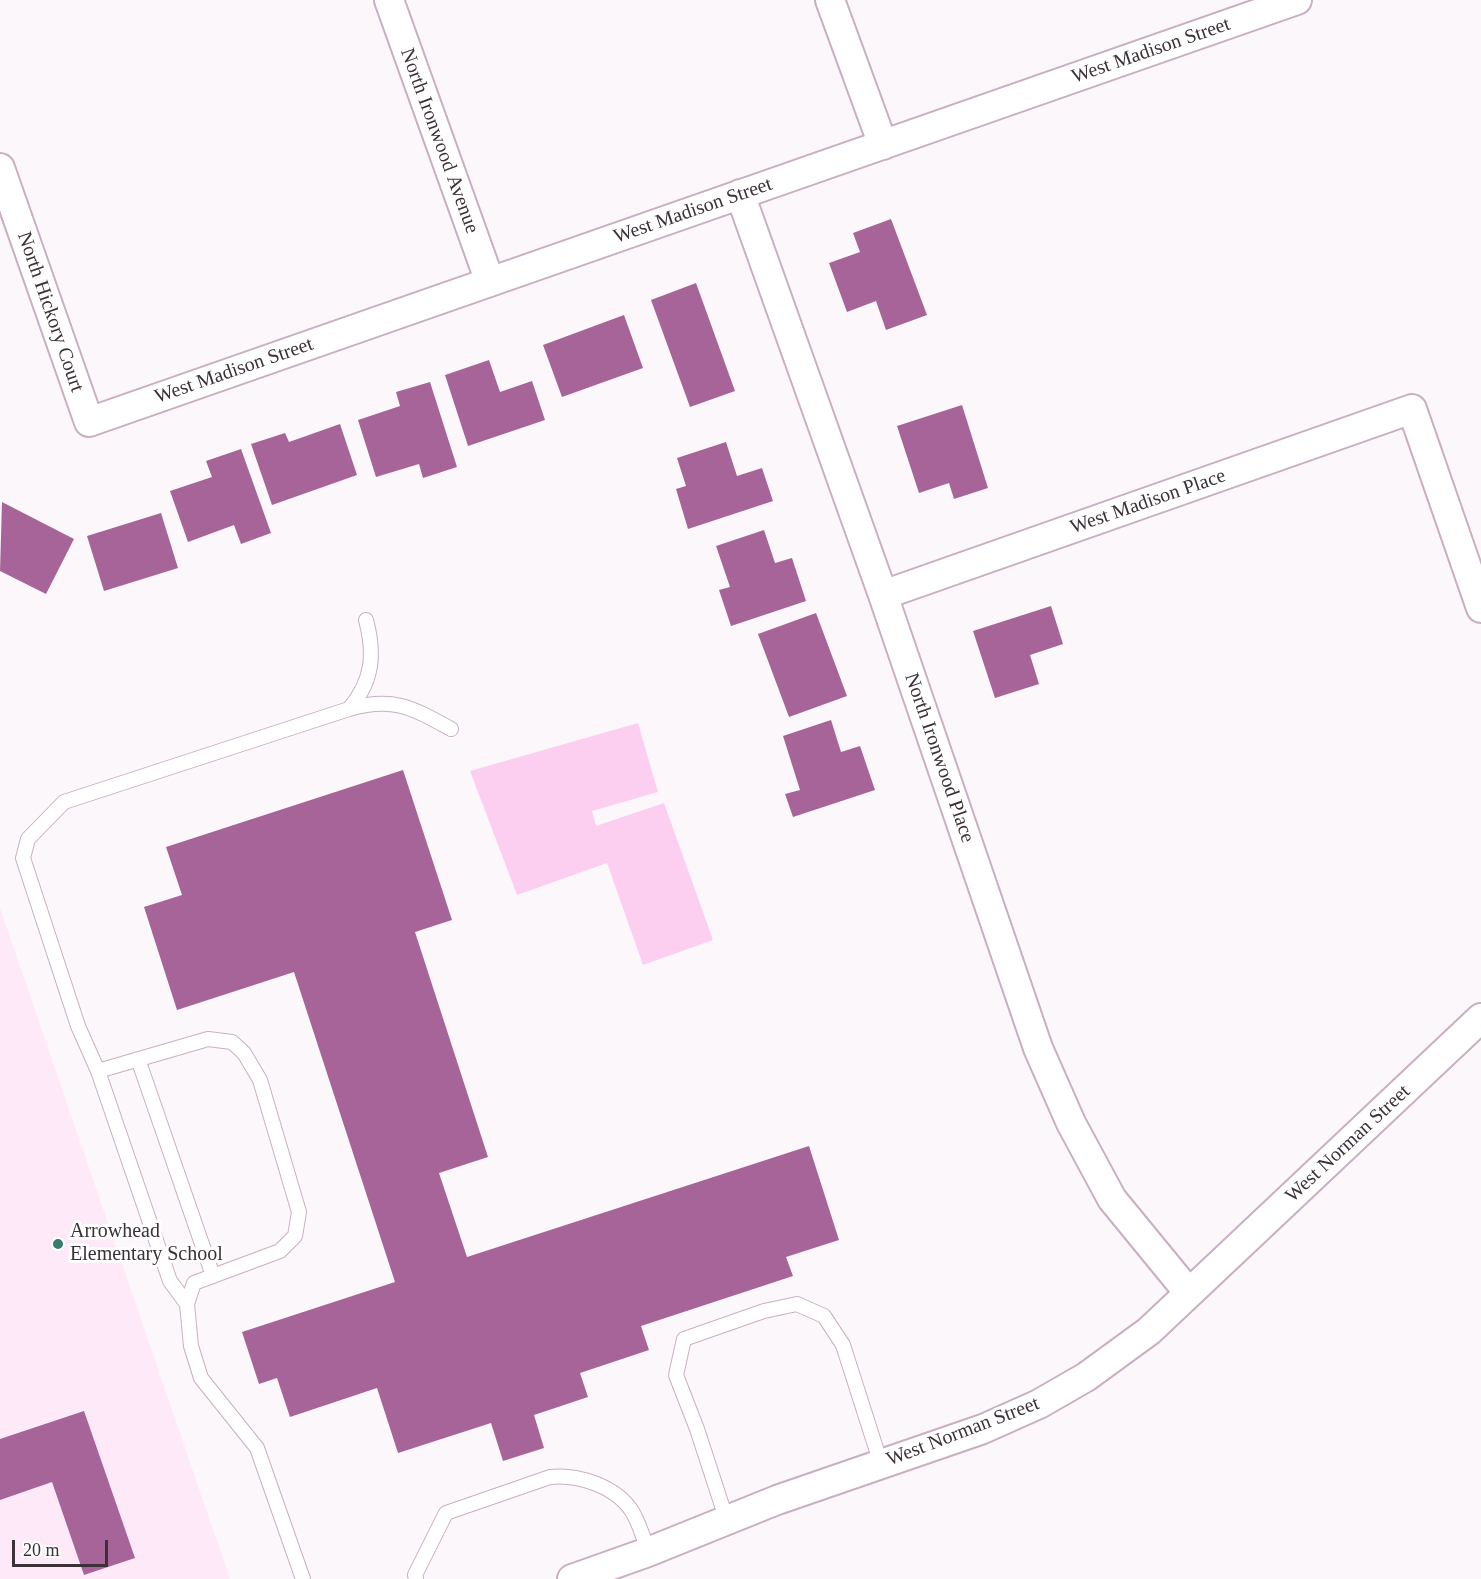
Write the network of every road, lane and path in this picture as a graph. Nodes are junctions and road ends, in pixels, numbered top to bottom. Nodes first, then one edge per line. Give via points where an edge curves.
1 (389, 0) edge
2 (830, 0) edge
3 (1290, 1) edge
4 (883, 145) junction
5 (0, 168) edge
6 (740, 194) junction
7 (490, 282) junction
8 (89, 422) joint
9 (883, 595) junction
10 (1481, 608) edge
11 (366, 620) dead end
12 (349, 709) junction
13 (451, 729) dead end
14 (1481, 1018) edge
15 (138, 1059) junction
16 (98, 1071) junction
17 (213, 1276) junction
18 (1189, 1293) junction
19 (187, 1304) junction
20 (881, 1464) junction
21 (727, 1521) junction
22 (648, 1552) junction
23 (303, 1579) edge
24 (416, 1579) edge
25 (572, 1579) edge

1 - 7 street, North Ironwood Avenue
2 - 4 street
3 - 4 street, West Madison Street
4 - 6 street, West Madison Street
5 - 8 street, North Hickory Court
6 - 7 street, West Madison Street
6 - 9 street, North Ironwood Place
7 - 8 street, West Madison Street
9 - 10 street, West Madison Place via 1412,409
9 - 18 street, North Ironwood Place via 1042,1058 1112,1199 1163,1266
11 - 12 lane via 372,647 371,668 360,696
12 - 13 lane via 369,703 403,705
12 - 16 lane via 64,802 28,839 23,858 78,1026
14 - 18 street, West Norman Street
15 - 16 lane
15 - 17 lane
15 - 17 lane via 208,1039 232,1042 244,1053 260,1080 299,1212 295,1236 280,1251
16 - 19 lane via 170,1281
17 - 19 lane via 194,1283
18 - 20 street, West Norman Street via 1127,1348 1059,1393 983,1429
19 - 23 lane via 191,1346 201,1378 257,1448
20 - 21 street, West Norman Street
20 - 21 lane via 843,1345 824,1316 797,1304 764,1311 684,1339 676,1375
21 - 22 street, West Norman Street
22 - 24 lane via 626,1504 592,1483 567,1476 550,1477 446,1513
22 - 25 street, West Norman Street

